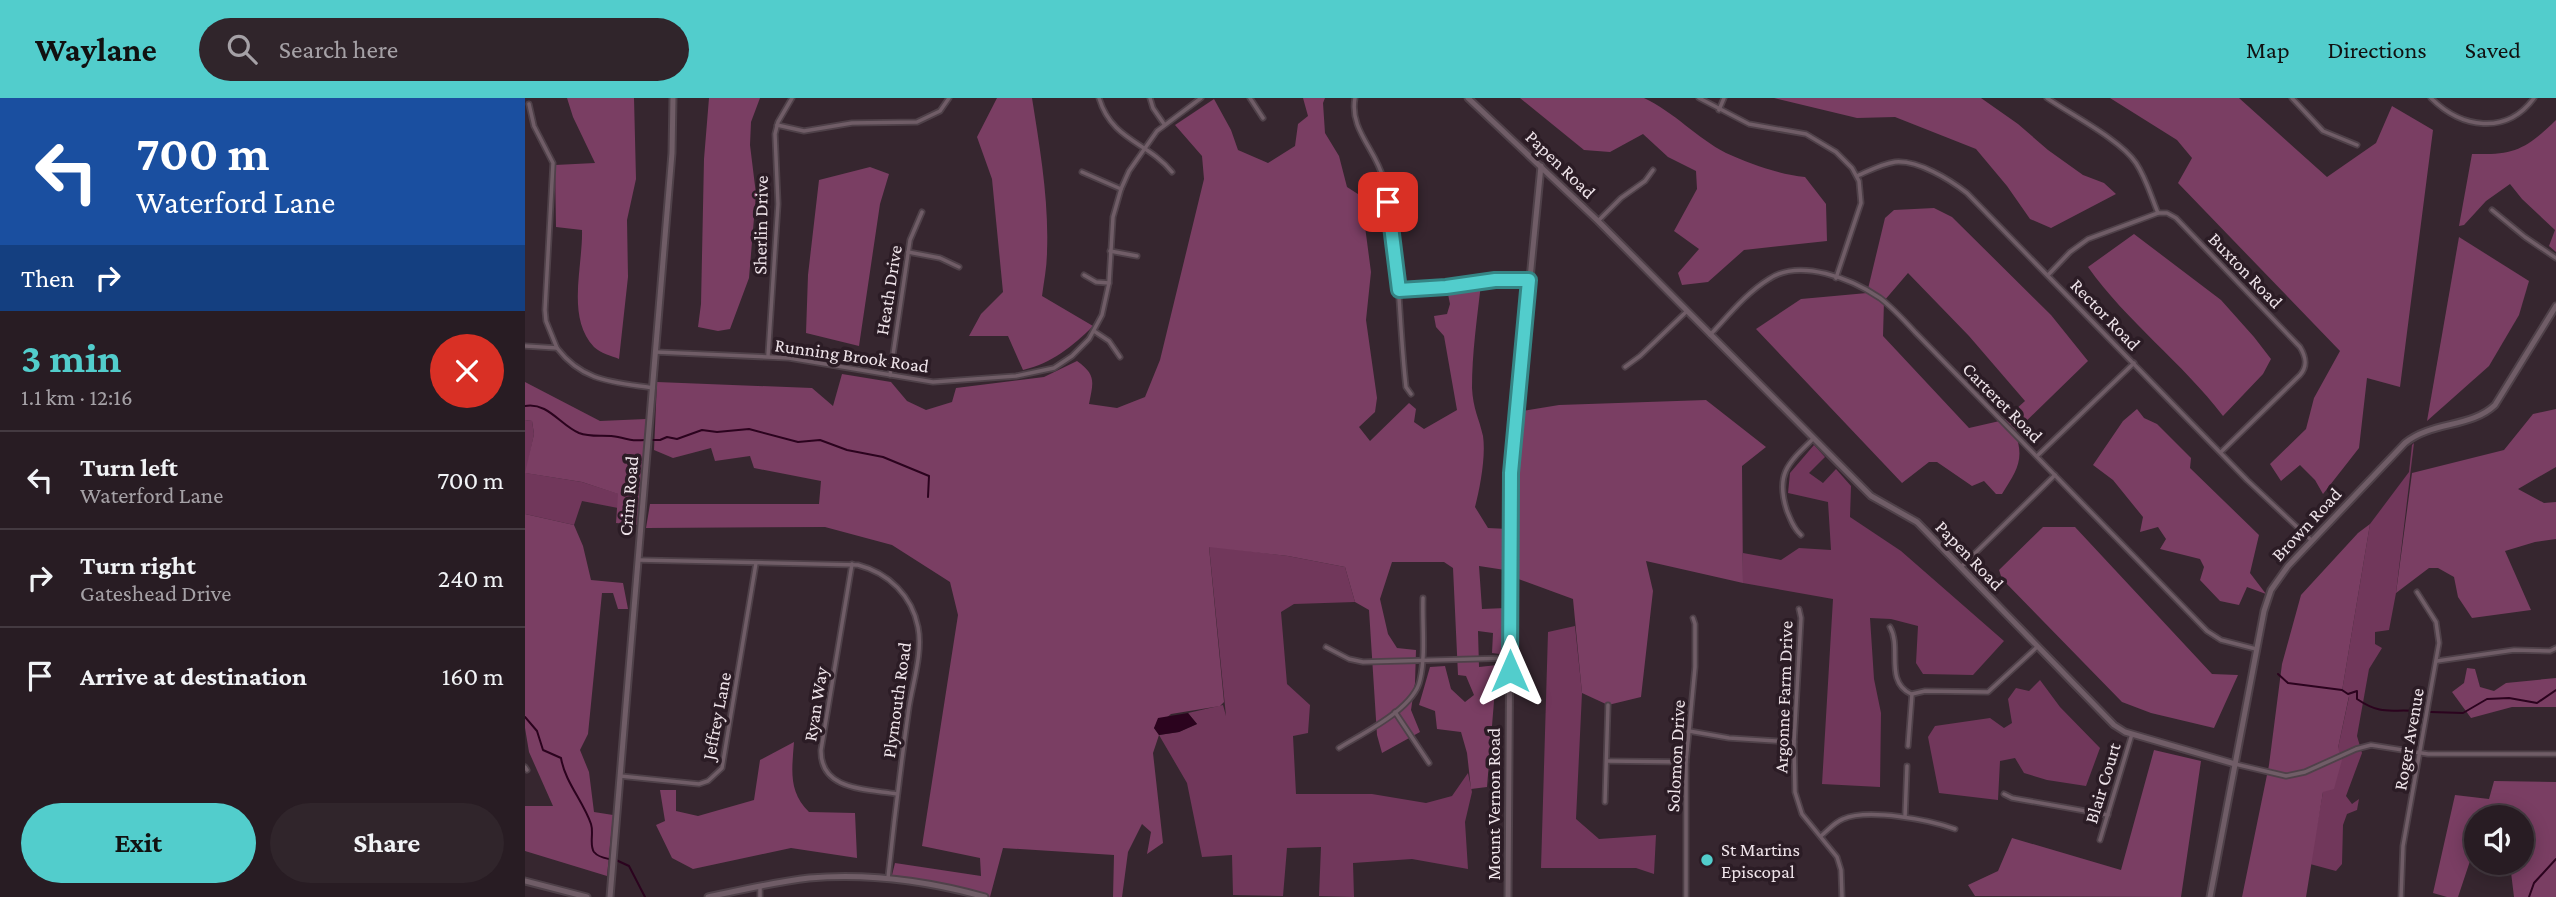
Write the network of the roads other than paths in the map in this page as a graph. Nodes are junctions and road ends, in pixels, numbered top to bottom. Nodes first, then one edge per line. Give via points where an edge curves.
1 (673, 98) edge
2 (792, 98) edge
3 (949, 98) edge
4 (1099, 98) edge
5 (1150, 98) edge
6 (1201, 98) edge
7 (1250, 98) edge
8 (1355, 98) edge
9 (1468, 98) edge
10 (1699, 98) edge
11 (1724, 98) edge
12 (2047, 98) edge
13 (2292, 98) edge
14 (2306, 98) edge
15 (2431, 98) edge
16 (2534, 98) edge
17 (529, 103) dead end
18 (2299, 104) junction
19 (1719, 110) junction
20 (1263, 118) dead end
21 (1164, 124) junction
22 (778, 125) junction
23 (2357, 145) dead end
24 (1142, 149) junction
25 (1541, 166) junction
26 (1653, 170) dead end
27 (1082, 172) dead end
28 (1172, 172) dead end
29 (1857, 176) junction
30 (1554, 179) junction
31 (1539, 185) junction
32 (1121, 189) junction
33 (2492, 210) dead end
34 (922, 212) dead end
35 (2158, 213) junction
36 (1598, 221) junction
37 (1110, 251) junction
38 (908, 252) junction
39 (1137, 256) dead end
40 (2556, 258) edge
41 (959, 267) dead end
42 (1084, 275) dead end
43 (2048, 275) junction
44 (1836, 278) junction
45 (1529, 280) junction
46 (1109, 283) junction
47 (1399, 290) junction
48 (2556, 306) edge
49 (1687, 311) junction
50 (1094, 331) junction
51 (1710, 335) junction
52 (525, 346) edge
53 (557, 348) junction
54 (656, 352) junction
55 (768, 356) junction
56 (1120, 357) dead end
57 (2134, 363) junction
58 (1625, 367) dead end
59 (890, 375) junction
60 (653, 388) junction
61 (1411, 394) dead end
62 (1813, 439) junction
63 (2221, 452) junction
64 (2037, 456) junction
65 (2055, 475) junction
66 (1801, 535) dead end
67 (2311, 540) junction
68 (638, 560) junction
69 (756, 562) junction
70 (852, 564) junction
71 (1961, 567) junction
72 (2417, 592) dead end
73 (1423, 598) dead end
74 (1799, 609) dead end
75 (1693, 618) dead end
76 (1890, 627) dead end
77 (1327, 647) dead end
78 (2037, 647) junction
79 (2556, 648) edge
80 (2256, 649) junction
81 (1510, 658) junction
82 (1422, 661) junction
83 (2436, 661) junction
84 (1912, 694) junction
85 (1608, 705) dead end
86 (1395, 712) junction
87 (1689, 731) junction
88 (2131, 734) junction
89 (1794, 742) junction
90 (1908, 746) dead end
91 (1339, 748) dead end
92 (2420, 753) junction
93 (2556, 754) edge
94 (1607, 761) junction
95 (1686, 762) junction
96 (1429, 763) dead end
97 (2235, 764) junction
98 (1907, 766) dead end
99 (620, 776) junction
100 (897, 794) junction
101 (2004, 794) dead end
102 (1605, 802) dead end
103 (2108, 814) junction
104 (1905, 817) junction
105 (1955, 829) dead end
106 (1821, 836) junction
107 (2100, 840) dead end
108 (887, 879) junction
109 (525, 881) edge
110 (760, 887) junction
111 (587, 897) edge
112 (610, 897) edge
113 (708, 897) edge
114 (760, 897) edge
115 (985, 897) edge
116 (1509, 897) edge
117 (1686, 897) edge
118 (1842, 897) edge
119 (2210, 897) edge
120 (2401, 897) edge

1 - 54 street, Crim Road
2 - 22 street, Sherlin Drive
3 - 22 street via 940,111 917,122 852,123 804,131
4 - 24 street via 1117,131
5 - 21 street
6 - 21 street, Running Brook Road
7 - 20 street
8 - 47 street via 1355,118 1384,180
9 - 25 street, Papen Road
10 - 19 street
11 - 19 street
12 - 35 street via 2131,156
13 - 18 street
14 - 18 street
15 - 16 street via 2451,115 2482,124 2517,114
17 - 53 street via 534,126 553,163 545,310
18 - 23 street via 2323,131
19 - 29 street via 1749,124 1812,137 1843,159
21 - 24 street, Running Brook Road
22 - 55 street, Sherlin Drive
24 - 28 street
24 - 32 street, Running Brook Road
25 - 30 street, Papen Road
25 - 31 street, Mount Vernon Road
26 - 36 street
27 - 32 street
29 - 43 street, Rector Road via 1898,162 1947,179 1975,200
29 - 44 street via 1861,204
30 - 31 street
30 - 36 street, Papen Road
31 - 45 street, Mount Vernon Road
32 - 37 street, Running Brook Road
33 - 40 street
34 - 38 street, Heath Drive
35 - 43 street via 2088,239
35 - 63 street, Buxton Road via 2176,219 2305,357 2300,375
36 - 49 street, Papen Road
37 - 39 street
37 - 46 street, Running Brook Road
38 - 41 street
38 - 59 street, Heath Drive
42 - 46 street
43 - 57 street, Rector Road
44 - 51 street, Carteret Road via 1803,270 1782,272 1748,296
44 - 64 street, Carteret Road via 1884,301
45 - 47 street
45 - 81 street, Mount Vernon Road via 1511,473
46 - 50 street, Running Brook Road via 1105,309
47 - 61 street via 1404,371
48 - 67 street, Brown Road via 2495,405 2474,418 2432,427 2412,437
49 - 51 street, Papen Road
49 - 58 street
50 - 56 street via 1109,341
50 - 59 street, Running Brook Road via 1072,356 1045,371 933,382
51 - 62 street, Papen Road
52 - 53 street
53 - 60 street via 570,363 593,377
54 - 55 street, Running Brook Road
54 - 60 street, Crim Road
55 - 59 street, Running Brook Road
57 - 63 street, Rector Road
57 - 64 street
60 - 68 street, Crim Road
62 - 66 street via 1789,463 1783,479 1783,498
62 - 71 street, Papen Road via 1875,500 1912,518
63 - 67 street, Rector Road
64 - 65 street, Carteret Road
65 - 71 street
65 - 80 street, Carteret Road via 2207,631 2221,640
67 - 80 street, Brown Road via 2271,590
68 - 69 street, Plymouth Road
68 - 99 street, Crim Road
69 - 70 street, Plymouth Road
69 - 99 street, Jeffrey Lane via 722,768 699,784
70 - 100 street, Plymouth Road via 876,571 894,584 912,607 918,627 918,656
70 - 100 street, Ryan Way via 821,762 836,783
71 - 78 street, Papen Road
72 - 83 street, Roger Avenue via 2436,622
73 - 82 street
74 - 89 street, Argonne Farm Drive
75 - 87 street, Solomon Drive via 1695,667
76 - 84 street via 1896,677 1902,689
77 - 82 street via 1355,661
78 - 84 street via 1988,692
78 - 88 street, Papen Road via 2106,718
79 - 83 street
80 - 97 street, Brown Road
81 - 82 street
81 - 116 street, Mount Vernon Road
82 - 86 street via 1413,696
83 - 92 street, Roger Avenue
84 - 90 street
85 - 94 street
86 - 91 street
86 - 96 street
87 - 89 street
87 - 95 street, Solomon Drive
88 - 97 street, Papen Road
88 - 103 street, Blair Court
89 - 106 street, Argonne Farm Drive via 1798,804
92 - 93 street, Papen Road
92 - 97 street, Papen Road via 2363,746 2286,776
92 - 120 street, Roger Avenue via 2403,846
94 - 95 street
94 - 102 street
95 - 117 street, Solomon Drive
97 - 119 street, Brown Road
98 - 104 street
99 - 112 street, Crim Road
100 - 108 street, Plymouth Road
101 - 103 street
103 - 107 street, Blair Court
104 - 105 street
104 - 106 street via 1850,817
106 - 118 street, Argonne Farm Drive via 1839,862
108 - 110 street via 827,877
108 - 115 street
109 - 111 street
110 - 113 street
110 - 114 street

